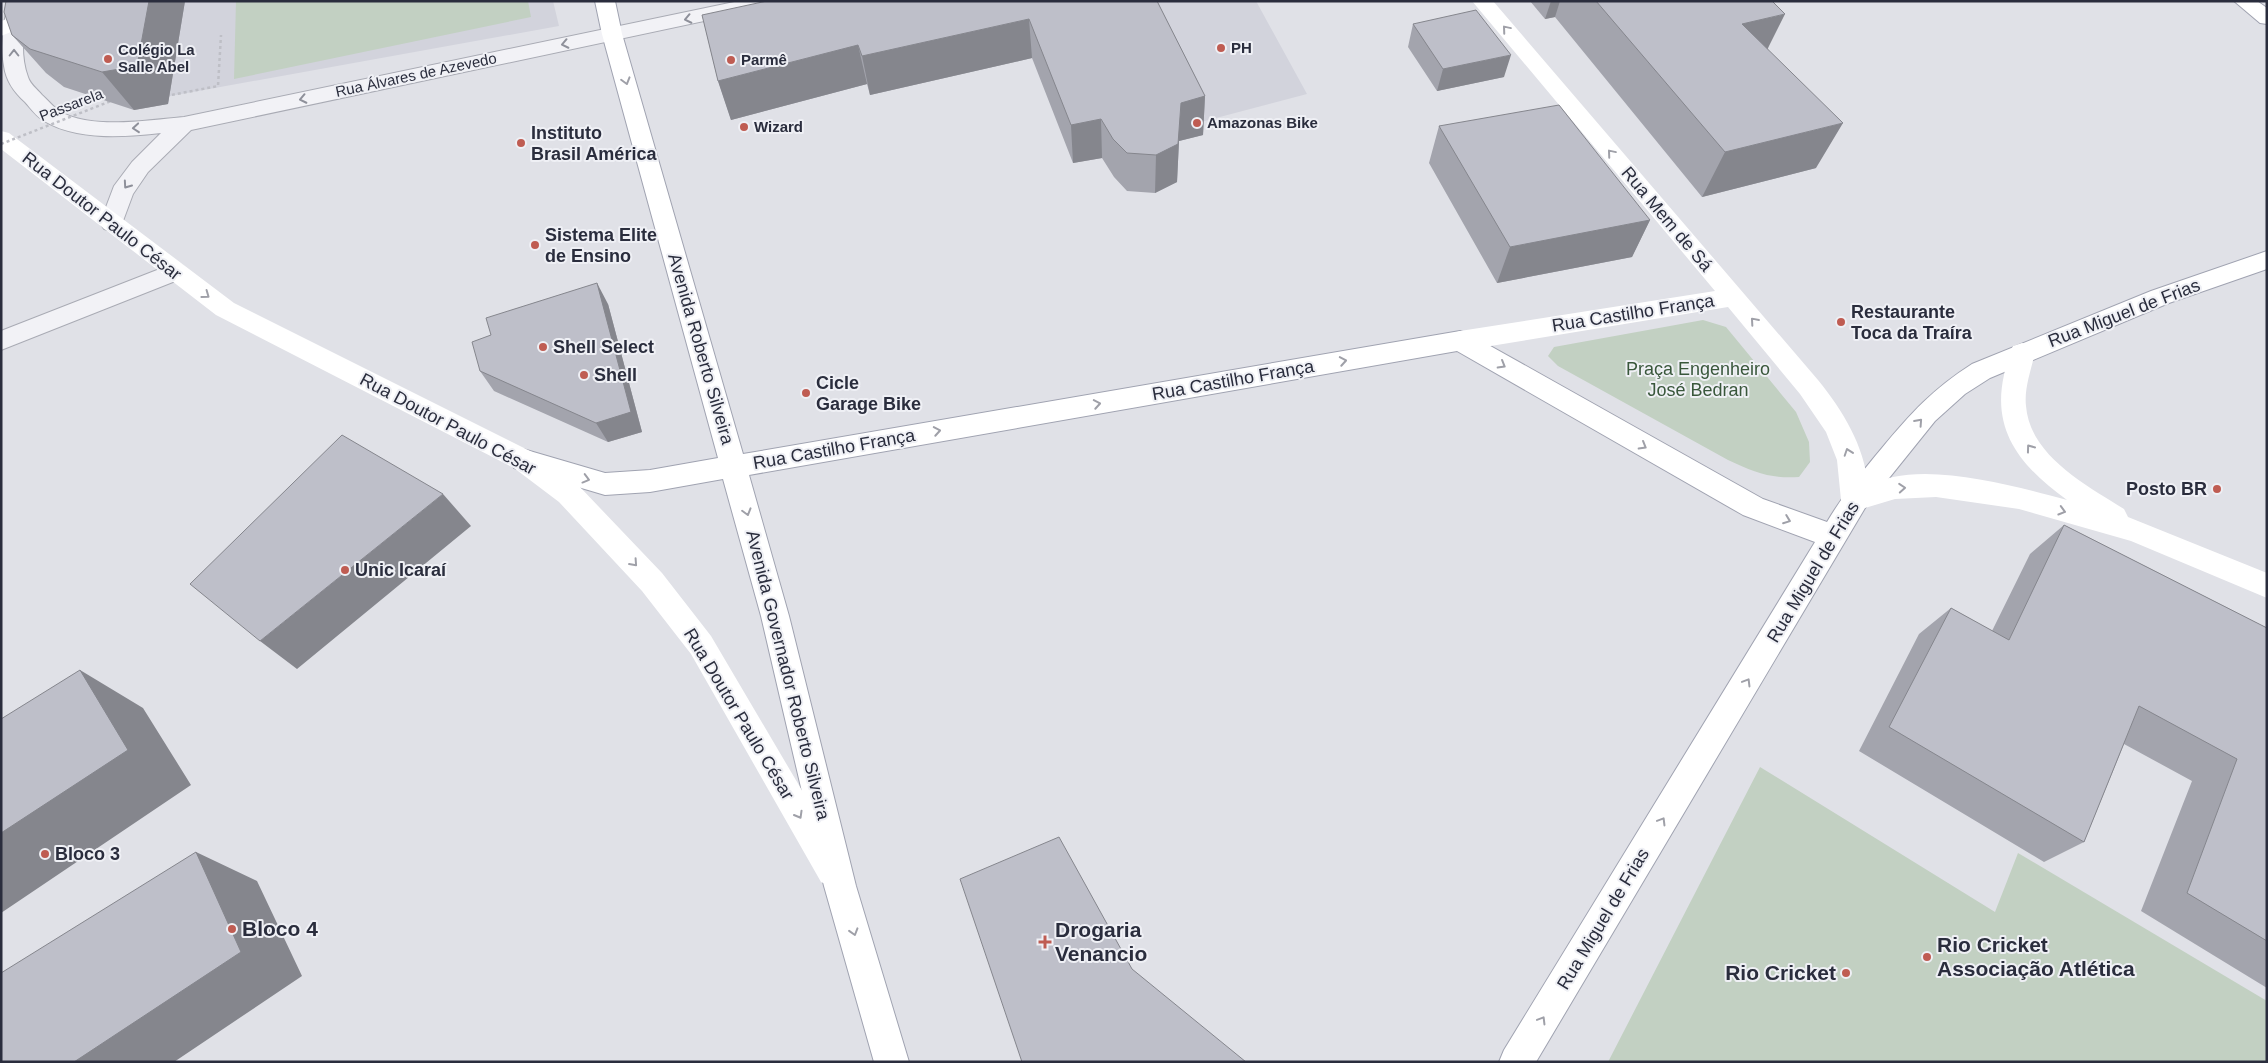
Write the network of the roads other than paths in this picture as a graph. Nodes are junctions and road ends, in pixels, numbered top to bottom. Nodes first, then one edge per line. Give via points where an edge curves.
1 (18, 1) edge
2 (605, 1) edge
3 (770, 1) edge
4 (1482, 1) edge
5 (2244, 1) edge
6 (2267, 18) edge
7 (8, 27) edge
8 (612, 34) junction
9 (184, 124) junction
10 (1, 138) edge
11 (112, 223) junction
12 (2267, 260) edge
13 (175, 272) junction
14 (1733, 296) junction
15 (1460, 340) junction
16 (1, 341) edge
17 (2022, 353) junction
18 (523, 460) junction
19 (733, 466) junction
20 (1856, 500) junction
21 (2136, 531) junction
22 (1833, 536) junction
23 (2267, 586) edge
24 (840, 886) junction
25 (892, 1062) edge
26 (1516, 1062) edge

1 - 7 street, Rua Álvares de Azevedo
2 - 8 main road, Avenida Roberto Silveira
3 -> 8 street, Rua Álvares de Azevedo
14 -> 4 main road, Rua Mem de Sá
5 - 6 main road
9 -> 7 street, Rua Álvares de Azevedo via 124,129 89,127 55,118 26,92 18,78
8 -> 9 street, Rua Álvares de Azevedo
8 -> 19 main road, Avenida Roberto Silveira
9 -> 11 street via 140,167 122,192
10 - 11 main road, Rua Doutor Paulo César
11 - 13 main road, Rua Doutor Paulo César
12 - 17 main road, Rua Miguel de Frias via 2160,297
13 - 16 street
13 -> 18 main road, Rua Doutor Paulo César via 225,309
14 - 15 main road, Rua Castilho França
20 -> 14 main road, Rua Mem de Sá via 1850,456 1837,425
19 -> 15 main road, Rua Castilho França
15 -> 22 main road via 1754,507
20 -> 17 main road, Rua Miguel de Frias via 1926,414 1956,387 1981,370
21 -> 17 main road via 2087,500 2051,472 2029,449 2017,428 2013,408 2014,386
18 -> 19 main road, Rua Castilho França via 605,484 650,481
18 -> 24 main road, Rua Doutor Paulo César via 569,494 601,527 652,582 701,645
19 -> 24 main road, Avenida Governador Roberto Silveira via 775,616
20 -> 21 main road via 1895,488 1936,486 1973,490 2019,498
20 - 22 main road, Rua Miguel de Frias
21 - 23 main road
26 -> 22 main road, Rua Miguel de Frias
24 -> 25 main road, Rua Doutor Paulo César

